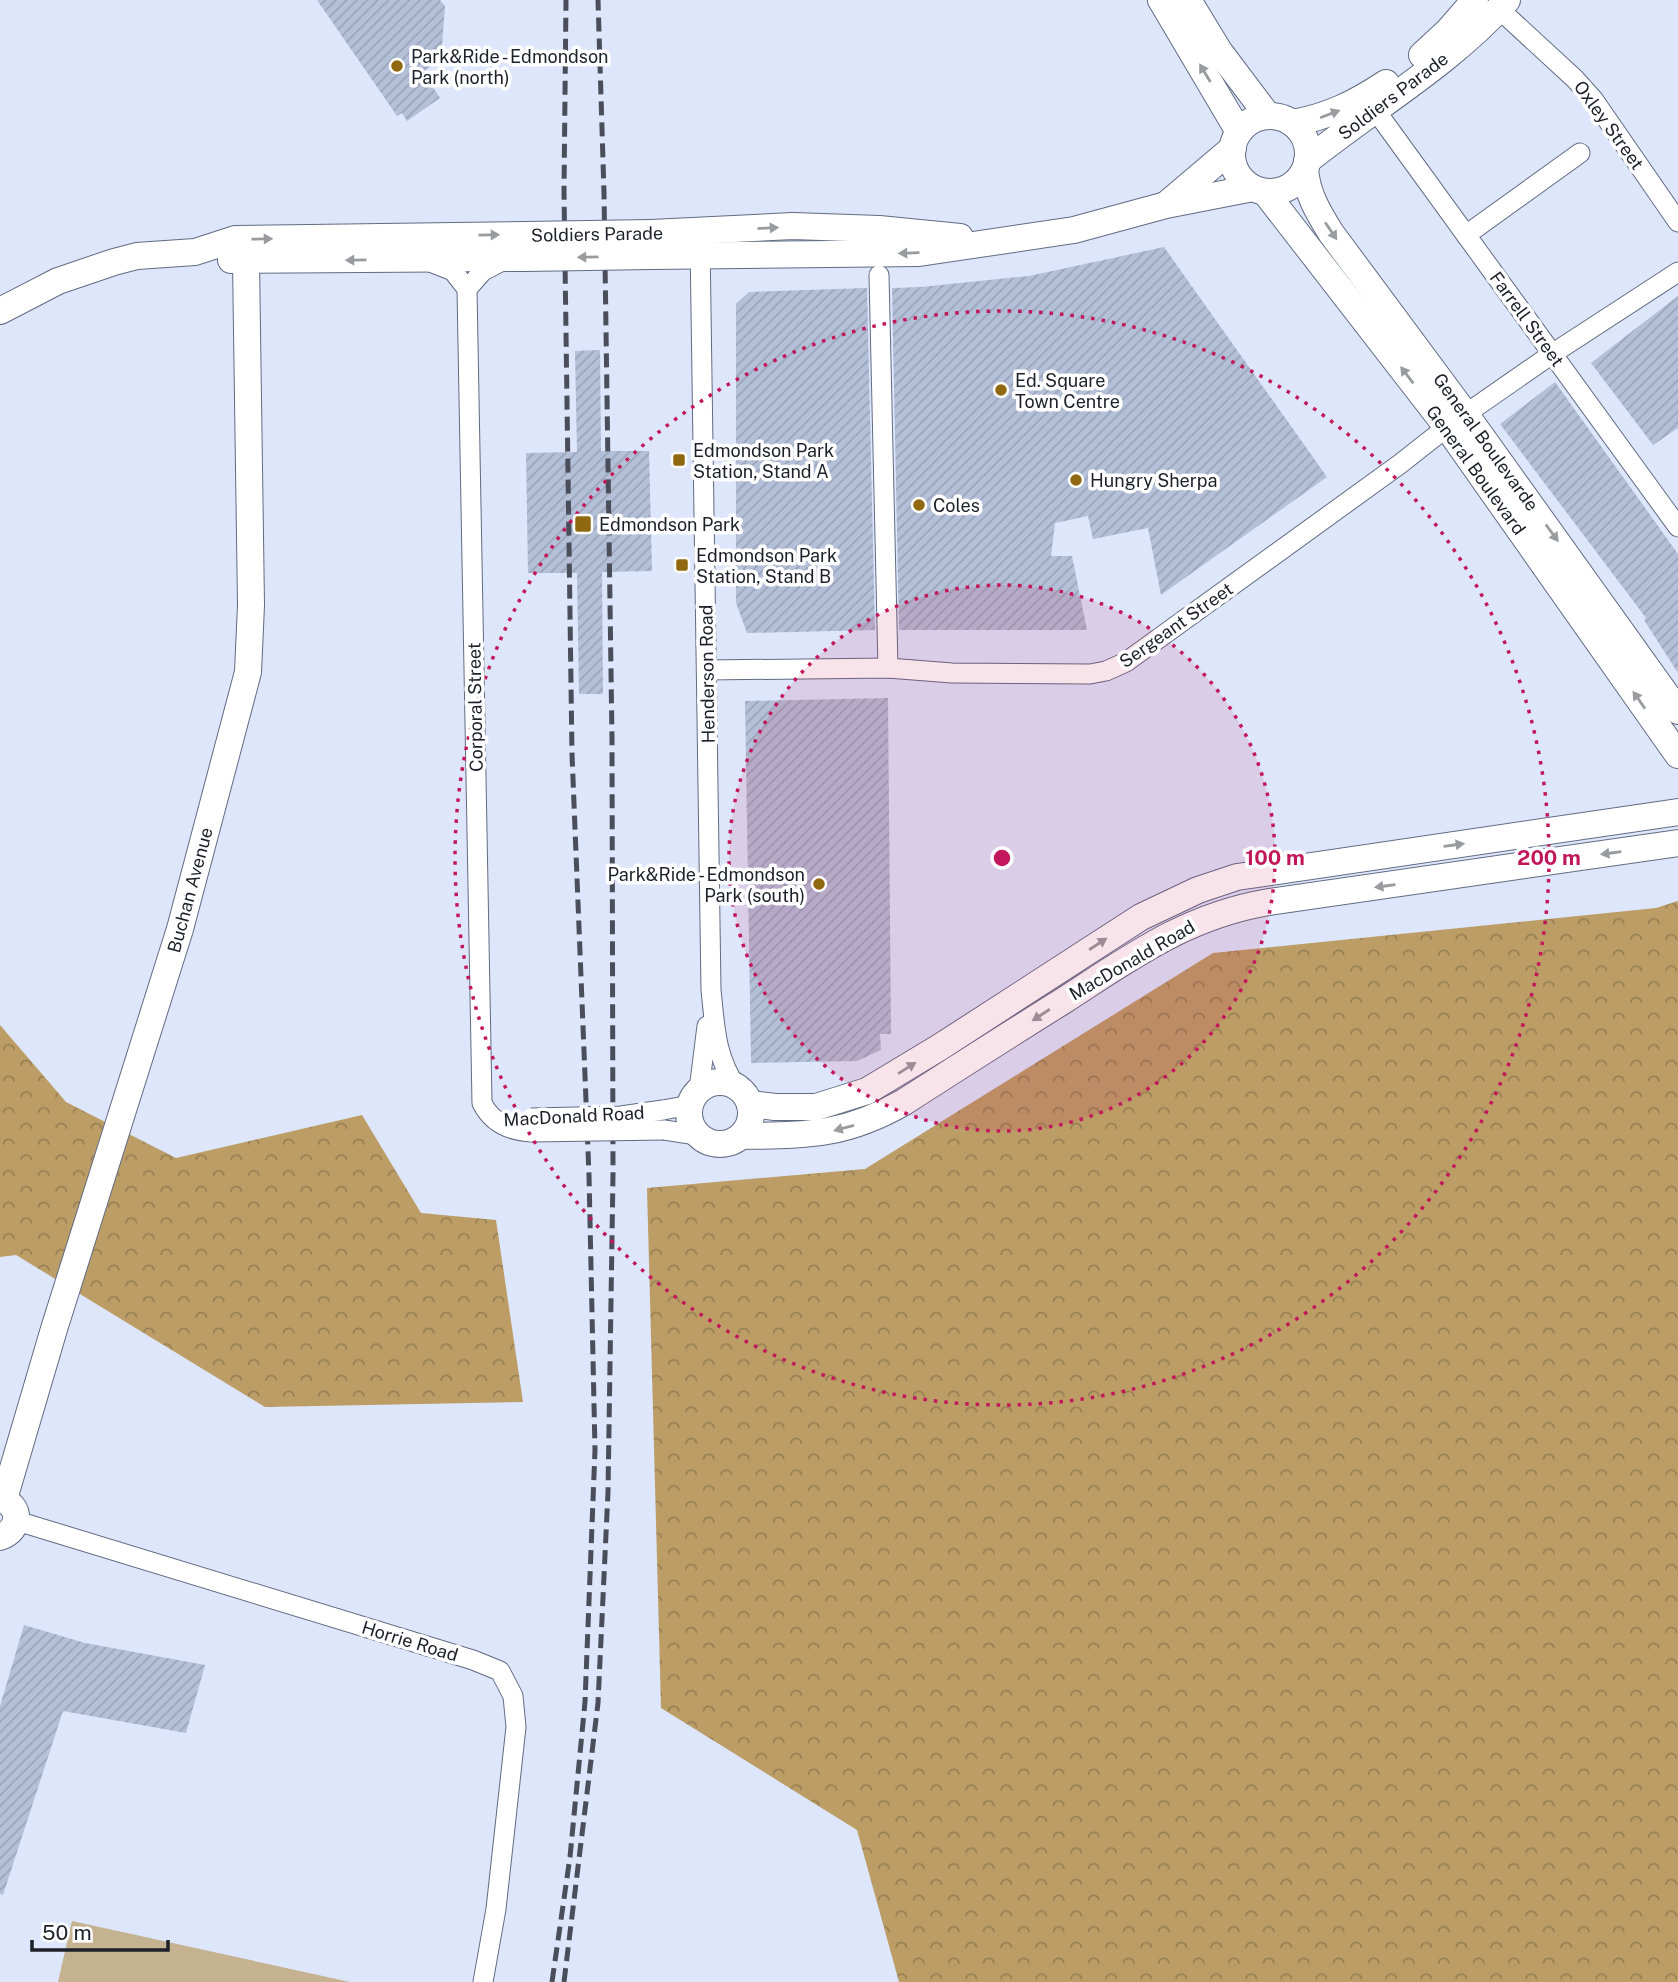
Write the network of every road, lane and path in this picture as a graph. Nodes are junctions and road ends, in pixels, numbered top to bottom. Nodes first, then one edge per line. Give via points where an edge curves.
1 (1161, 0) edge
2 (1188, 0) edge
3 (1494, 3) edge
4 (1376, 111) junction
5 (1280, 119) junction
6 (1236, 140) junction
7 (1580, 153) dead end
8 (1306, 165) junction
9 (1259, 190) junction
10 (1166, 205) junction
11 (1678, 222) edge
12 (1466, 235) junction
13 (700, 244) junction
14 (519, 251) junction
15 (195, 252) junction
16 (424, 260) junction
17 (246, 261) junction
18 (1678, 272) edge
19 (879, 275) dead end
20 (467, 289) junction
21 (0, 311) edge
22 (1552, 354) junction
23 (1457, 421) junction
24 (1678, 527) edge
25 (888, 668) junction
26 (707, 670) junction
27 (1678, 710) edge
28 (1678, 755) edge
29 (1678, 811) edge
30 (1678, 843) edge
31 (1237, 877) junction
32 (1242, 907) junction
33 (711, 990) junction
34 (743, 1095) junction
35 (695, 1098) junction
36 (495, 1120) joint
37 (664, 1120) junction
38 (697, 1135) junction
39 (742, 1136) junction
40 (5, 1514) edge
41 (483, 1982) edge

6 -> 1 street
2 - 5 street via 1219,51
3 - 4 street, Soldiers Parade via 1417,82
5 -> 3 street, Soldiers Parade via 1316,119 1365,98 1427,50 1446,44 1481,6
3 - 11 street, Oxley Street via 1593,99
4 - 8 street, Soldiers Parade
4 - 12 street, Farrell Street
5 - 6 street via 1255,119
5 - 8 street via 1305,140
6 - 9 street via 1233,160 1237,171
6 - 10 street, Soldiers Parade
7 - 12 street
8 - 9 street via 1289,187
8 -> 23 street, General Boulevarde via 1307,188 1315,208
9 - 10 street, Soldiers Parade
23 -> 9 street, General Boulevard
10 - 13 street, Soldiers Parade via 1074,230 919,253
12 - 22 street, Farrell Street
13 - 14 street, Soldiers Parade, bridge
13 - 26 street, Henderson Road
15 -> 14 street, Soldiers Parade via 235,239
14 - 16 street, Soldiers Parade
14 - 20 street via 483,271
15 - 17 street, Soldiers Parade
15 - 21 street, Soldiers Parade via 114,262 58,281
16 -> 17 street, Soldiers Parade
16 - 20 street via 453,271
17 - 40 street, Buchan Avenue via 248,672 180,929 54,1329
18 - 22 street, Sergeant Street
19 - 25 street
20 - 36 street, Corporal Street via 480,1084 482,1103
22 - 23 street, Sergeant Street
22 - 24 street, Farrell Street
23 - 25 street, Sergeant Street via 1116,668 1090,674 1035,674
23 -> 27 street, General Boulevarde
28 -> 23 street, General Boulevard via 1531,547
25 - 26 street, Sergeant Street
26 - 33 street, Henderson Road
31 -> 29 street, MacDonald Road
30 -> 32 street, MacDonald Road
31 - 32 street
34 -> 31 street, MacDonald Road via 785,1108 816,1107 867,1091 1141,917
32 -> 39 street, MacDonald Road via 1194,923 1145,948 904,1102 864,1122 821,1133
33 - 34 street, Henderson Road via 719,1052 726,1073
33 - 35 street, Henderson Road
34 - 35 street via 720,1082 709,1084
34 - 39 street via 750,1121
35 - 37 street, MacDonald Road
35 - 38 street via 691,1124
36 - 37 street, MacDonald Road, bridge via 532,1125 621,1116
37 - 38 street, MacDonald Road
38 - 39 street via 716,1144
40 - 41 street, Horrie Road via 499,1671 513,1696 516,1727 496,1909

